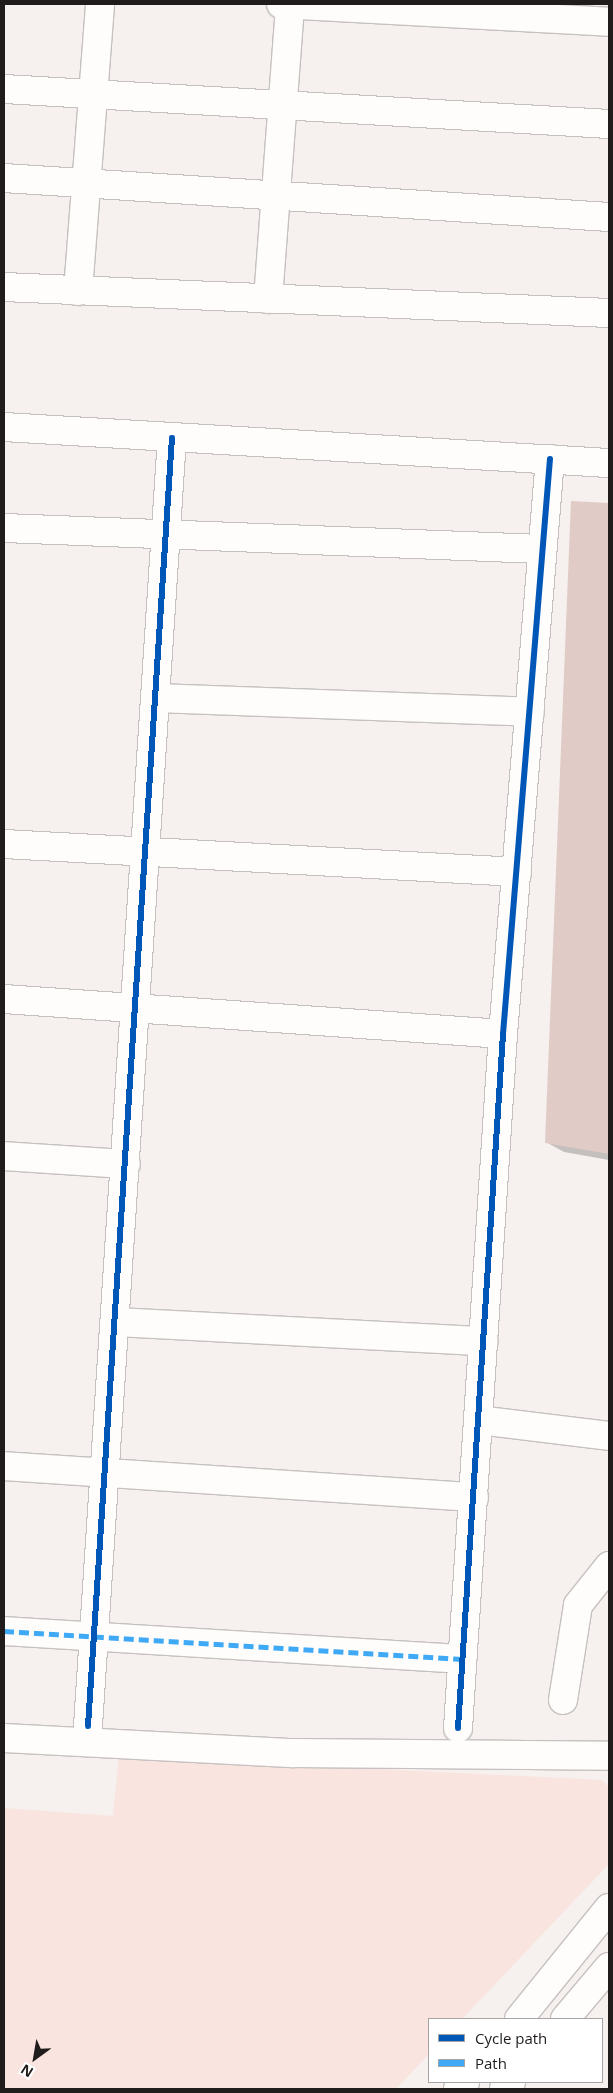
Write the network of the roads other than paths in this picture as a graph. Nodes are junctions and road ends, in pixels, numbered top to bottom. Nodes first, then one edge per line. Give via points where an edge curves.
1 (100, 4) edge
2 (282, 4) edge
3 (290, 4) edge
4 (609, 22) edge
5 (4, 89) edge
6 (92, 94) junction
7 (281, 105) junction
8 (609, 124) edge
9 (4, 178) edge
10 (88, 184) junction
11 (276, 196) junction
12 (609, 217) edge
13 (4, 287) edge
14 (78, 291) junction
15 (268, 299) junction
16 (609, 313) edge
17 (4, 427) edge
18 (172, 438) junction
19 (550, 459) junction
20 (609, 463) edge
21 (4, 528) edge
22 (166, 537) junction
23 (542, 549) junction
24 (156, 698) junction
25 (530, 712) junction
26 (4, 844) edge
27 (146, 853) junction
28 (517, 872) junction
29 (4, 999) edge
30 (136, 1008) junction
31 (503, 1034) junction
32 (4, 1156) edge
33 (126, 1164) junction
34 (116, 1322) junction
35 (484, 1341) junction
36 (479, 1420) junction
37 (609, 1436) edge
38 (4, 1466) edge
39 (107, 1472) junction
40 (474, 1497) junction
41 (609, 1566) edge
42 (4, 1631) edge
43 (97, 1638) junction
44 (462, 1659) junction
45 (563, 1700) dead end
46 (88, 1726) dead end
47 (458, 1728) dead end
48 (4, 1738) edge
49 (609, 1756) edge
50 (609, 1908) edge
51 (609, 1967) edge
52 (520, 2018) edge
53 (565, 2018) edge

1 - 6 street
2 - 3 street
3 - 4 street
3 - 7 street
5 - 6 street
6 - 7 street
6 - 10 street
7 - 8 street
7 - 11 street
9 - 10 street
10 - 11 street
10 - 14 street
11 - 12 street
11 - 15 street
13 - 14 street
14 - 15 street
15 - 16 street
17 - 18 street
18 - 19 street
18 - 22 street
19 - 20 street
19 - 23 street
21 - 22 street
22 - 23 street
22 - 24 street
23 - 25 street
24 - 25 street
24 - 27 street
25 - 28 street
26 - 27 street
27 - 28 street
27 - 30 street
28 - 31 street
29 - 30 street
30 - 31 street
30 - 33 street
31 - 35 street
32 - 33 street
33 - 34 street
34 - 35 street
34 - 39 street
35 - 36 street
36 - 37 street
36 - 40 street
38 - 39 street
39 - 40 street
39 - 43 street
40 - 44 street
41 - 45 street via 578,1605
42 - 43 street
43 - 44 street
43 - 46 street
44 - 47 street
48 - 49 street via 294,1753
50 - 52 street
51 - 53 street

